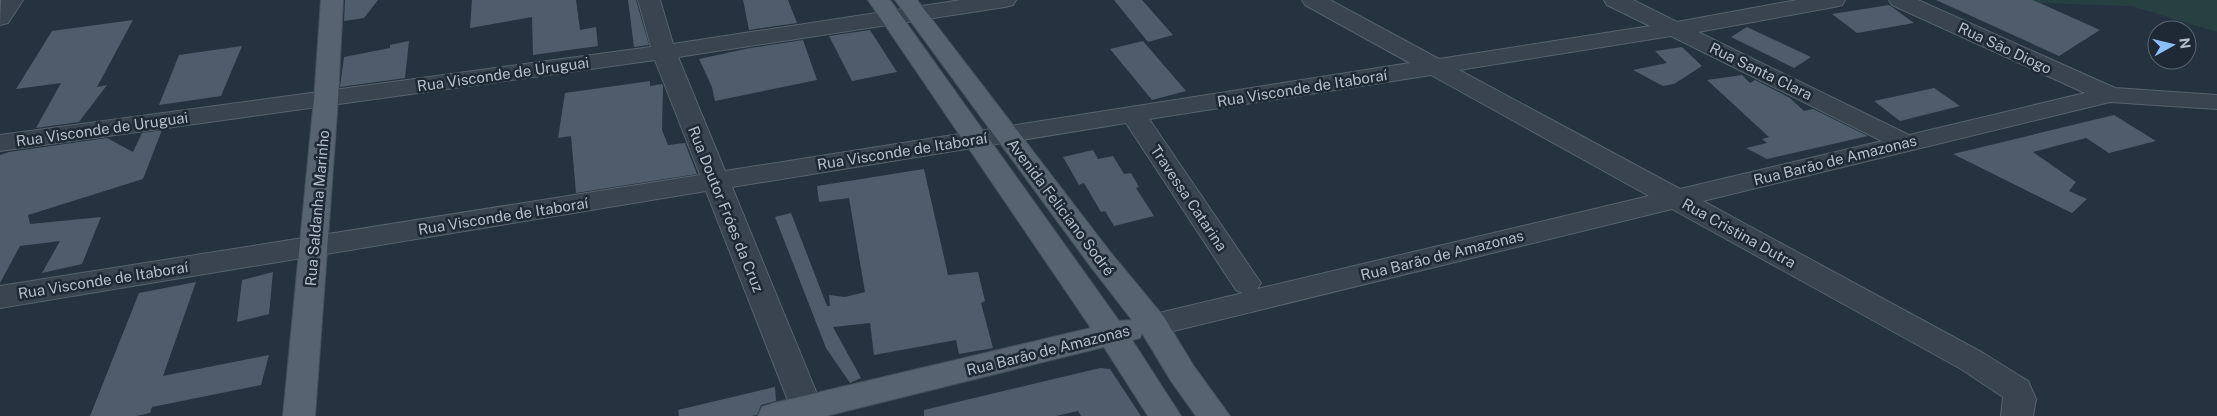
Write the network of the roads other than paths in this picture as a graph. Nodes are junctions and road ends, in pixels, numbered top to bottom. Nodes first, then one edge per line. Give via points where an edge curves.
1 (12, 0) edge
2 (332, 0) edge
3 (649, 0) edge
4 (1005, 0) edge
5 (1313, 0) edge
6 (1615, 0) edge
7 (1834, 0) edge
8 (1900, 0) edge
9 (898, 7) edge
10 (0, 18) edge
11 (1675, 29) junction
12 (664, 52) junction
13 (1436, 67) junction
14 (2110, 95) junction
15 (326, 99) junction
16 (2217, 102) edge
17 (1133, 114) junction
18 (1006, 135) junction
19 (974, 139) junction
20 (0, 143) edge
21 (1906, 143) junction
22 (715, 182) junction
23 (1676, 198) junction
24 (314, 246) junction
25 (1246, 283) dead end
26 (0, 297) edge
27 (1153, 325) junction
28 (1112, 334) junction
29 (808, 412) edge
30 (299, 416) edge
31 (774, 416) edge
32 (1165, 416) edge
33 (1214, 416) edge
34 (2017, 416) edge

1 - 10 street
2 - 15 main road, Rua Saldanha Marinho
3 - 12 street, Rua Doutor Fróes da Cruz
4 - 9 street, Rua Visconde de Uruguai
5 - 13 street, Rua Cristina Dutra
6 - 11 street, Rua Santa Clara
7 - 11 street, Rua Visconde de Itaboraí
8 - 14 street, Rua São Diogo
9 - 12 street, Rua Visconde de Uruguai
9 - 18 main road, Avenida Feliciano Sodré
9 - 19 main road, Avenida Feliciano Sodré
11 - 13 street, Rua Visconde de Itaboraí
11 - 21 street, Rua Santa Clara
12 - 15 street, Rua Visconde de Uruguai
12 - 22 street, Rua Doutor Fróes da Cruz
13 - 17 street, Rua Visconde de Itaboraí
13 - 23 street, Rua Cristina Dutra
14 - 16 street
14 - 21 street, Rua Barão de Amazonas
15 - 20 street, Rua Visconde de Uruguai
15 - 24 main road, Rua Saldanha Marinho
17 - 18 street, Rua Visconde de Itaboraí
17 - 25 street, Travessa Catarina
18 - 19 street, Rua Visconde de Itaboraí
18 - 27 main road, Avenida Feliciano Sodré
19 - 22 street, Rua Visconde de Itaboraí
19 - 28 main road, Avenida Feliciano Sodré
21 - 23 street, Rua Barão de Amazonas
22 - 24 street, Rua Visconde de Itaboraí
22 - 29 street, Rua Doutor Fróes da Cruz
23 - 27 street, Rua Barão de Amazonas
23 - 34 street, Rua Cristina Dutra via 2010,384 2020,399
24 - 26 street, Rua Visconde de Itaboraí
24 - 30 main road, Rua Saldanha Marinho
27 - 28 main road, Rua Barão de Amazonas
27 - 33 main road, Avenida Feliciano Sodré via 1182,373
28 - 29 main road, Rua Barão de Amazonas
28 - 32 main road, Avenida Feliciano Sodré
29 - 31 main road, Rua Barão de Amazonas

